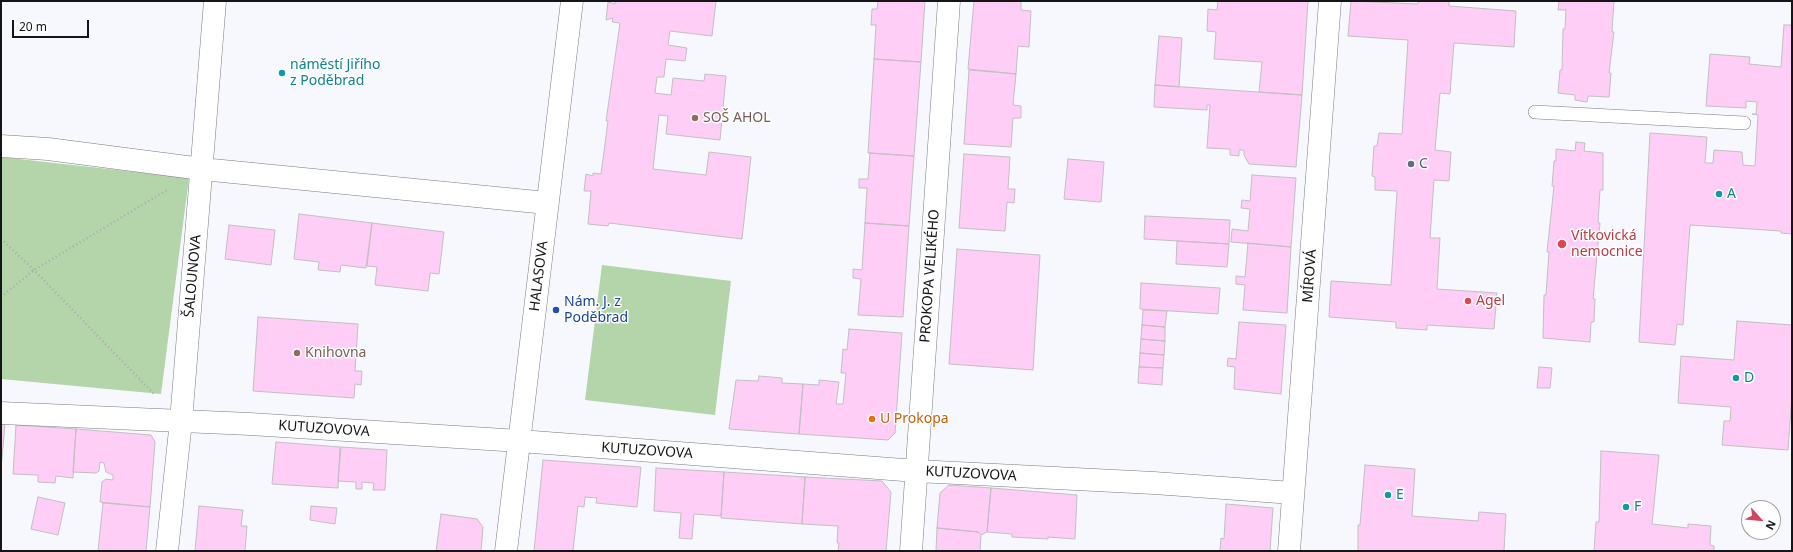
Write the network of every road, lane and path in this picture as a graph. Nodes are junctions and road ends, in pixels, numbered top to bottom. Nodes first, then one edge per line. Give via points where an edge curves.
1 (215, 1) edge
2 (572, 1) edge
3 (949, 1) edge
4 (1330, 1) edge
5 (1535, 112) dead end
6 (1744, 123) dead end
7 (1, 146) edge
8 (202, 169) junction
9 (169, 189) dead end
10 (547, 203) junction
11 (1, 239) edge
12 (34, 270) junction
13 (1, 296) edge
14 (1, 413) edge
15 (181, 421) junction
16 (520, 441) junction
17 (917, 471) junction
18 (1293, 493) junction
19 (167, 551) edge
20 (506, 551) edge
21 (911, 551) edge
22 (1289, 551) edge

1 - 8 street, ŠALOUNOVA
2 - 10 street, HALASOVA
3 - 17 street, PROKOPA VELIKÉHO
4 - 18 street, MÍROVÁ
5 - 6 lane
7 - 8 street via 48,149
8 - 10 street
8 - 15 street, ŠALOUNOVA
9 - 12 path
10 - 16 street, HALASOVA
11 - 12 path
12 - 13 path
12 - 15 path
14 - 15 street, KUTUZOVOVA
15 - 16 street, KUTUZOVOVA
15 - 19 street, ŠALOUNOVA
16 - 17 street, KUTUZOVOVA
16 - 20 street, HALASOVA
17 - 18 street, KUTUZOVOVA
17 - 21 street, PROKOPA VELIKÉHO
18 - 22 street, MÍROVÁ

